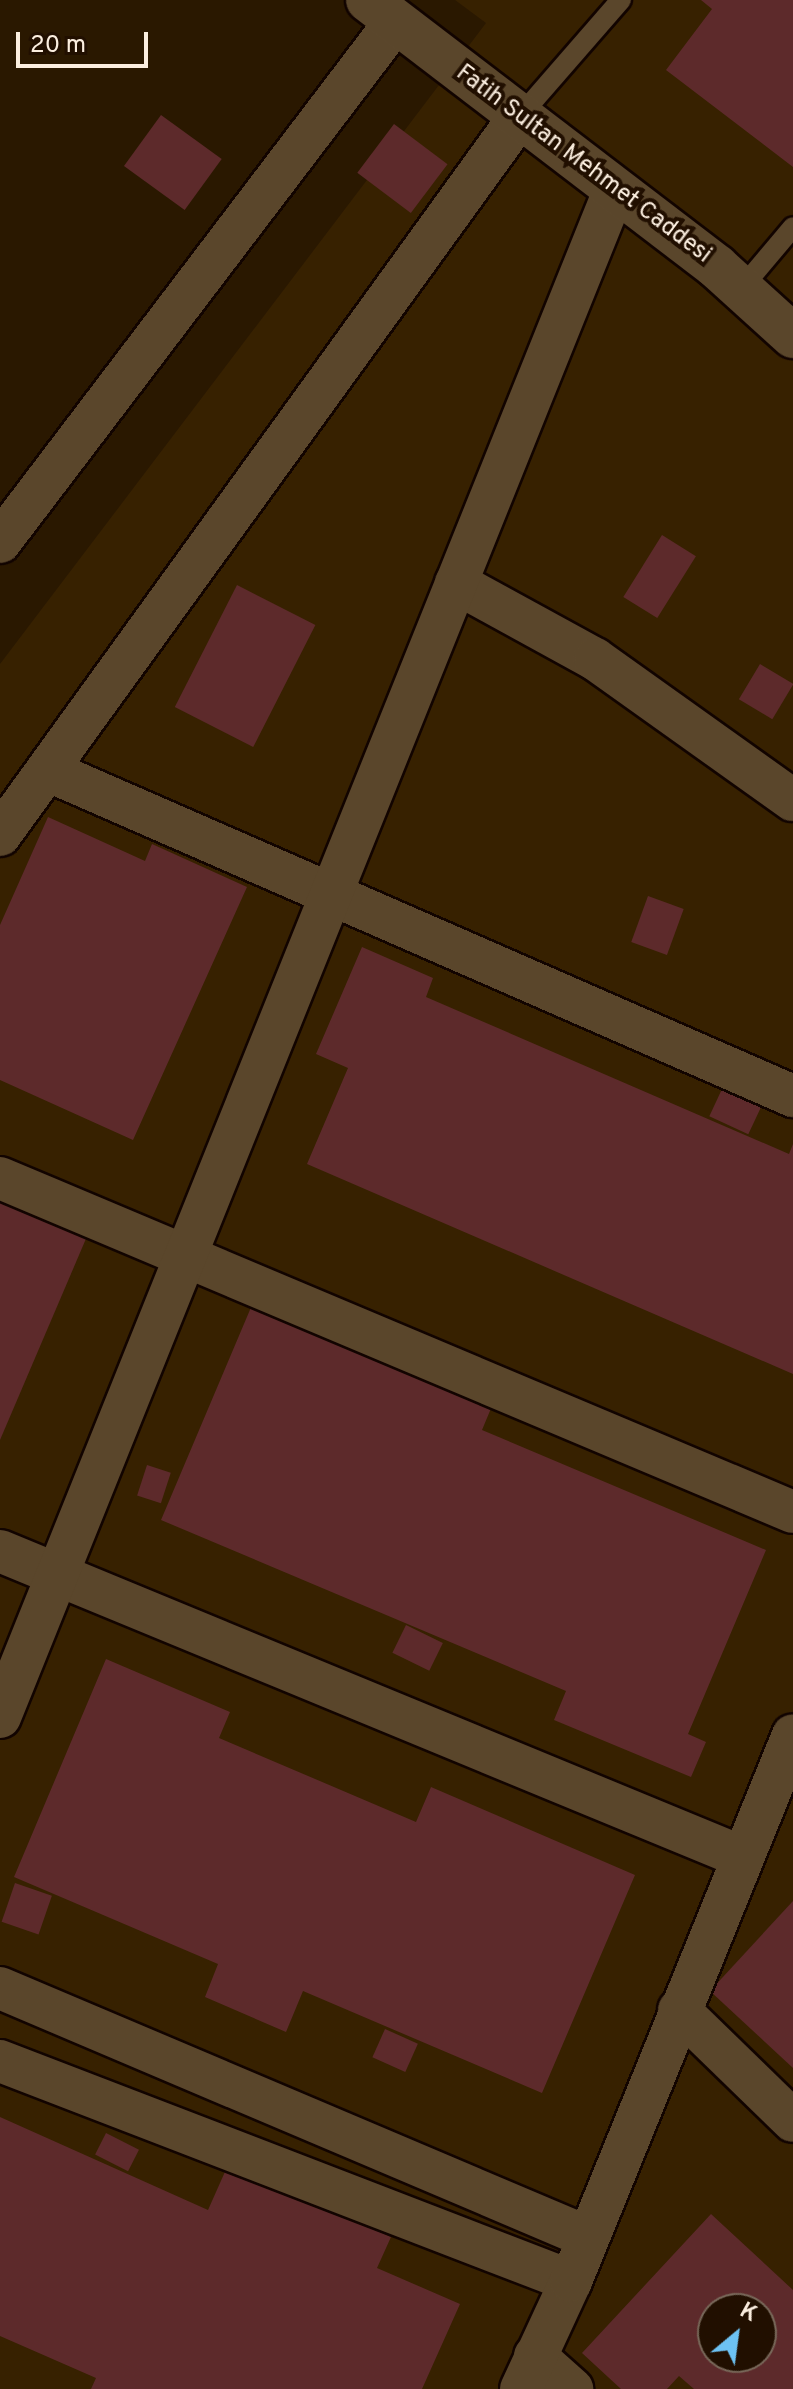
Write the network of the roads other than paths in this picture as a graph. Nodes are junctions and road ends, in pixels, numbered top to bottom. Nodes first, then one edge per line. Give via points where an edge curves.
1 (621, 0) edge
2 (382, 11) edge
3 (520, 116) junction
4 (615, 189) junction
5 (793, 227) edge
6 (740, 290) junction
7 (793, 336) edge
8 (0, 542) edge
9 (456, 583) junction
10 (49, 771) junction
11 (793, 800) edge
12 (0, 835) edge
13 (332, 892) junction
14 (793, 1096) edge
15 (0, 1178) edge
16 (185, 1258) junction
17 (793, 1512) edge
18 (0, 1551) edge
19 (57, 1574) junction
20 (0, 1717) edge
21 (793, 1735) edge
22 (742, 1857) junction
23 (0, 1988) edge
24 (679, 2010) junction
25 (0, 2061) edge
26 (793, 2121) edge
27 (585, 2236) junction
28 (571, 2281) junction
29 (528, 2372) edge
30 (572, 2389) edge

1 - 3 lane
2 - 3 main road, Fatih Sultan Mehmet Caddesi
2 - 8 street
3 - 4 main road, Fatih Sultan Mehmet Caddesi
3 - 10 street
4 - 6 main road, Fatih Sultan Mehmet Caddesi
4 - 9 street
5 - 6 lane
6 - 7 main road, Fatih Sultan Mehmet Caddesi
9 - 11 street via 595,659
9 - 13 street
10 - 12 street
10 - 13 street
13 - 14 street
13 - 16 street
15 - 16 street
16 - 17 street
16 - 19 street
18 - 19 street
19 - 20 street
19 - 22 street
21 - 22 street
22 - 24 street
23 - 27 street
24 - 26 street
24 - 27 street
25 - 28 street
27 - 28 street
28 - 29 street
29 - 30 street

